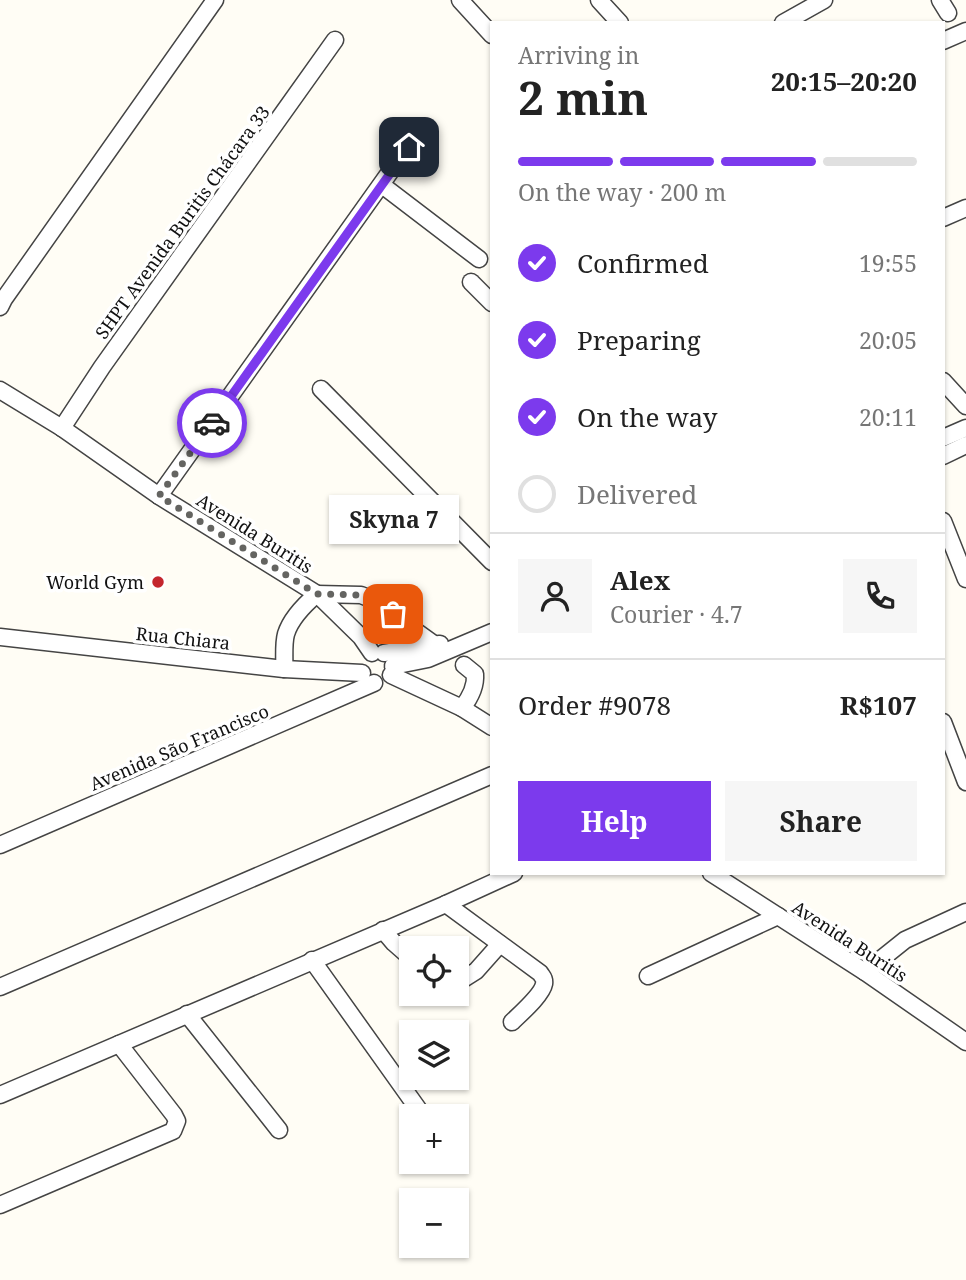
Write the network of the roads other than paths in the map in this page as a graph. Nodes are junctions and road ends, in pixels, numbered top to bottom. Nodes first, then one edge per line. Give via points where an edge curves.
1 (215, 0) edge
2 (460, 0) edge
3 (599, 0) edge
4 (824, 0) edge
5 (618, 21) edge
6 (787, 21) edge
7 (966, 31) edge
8 (490, 33) edge
9 (335, 40) dead end
10 (945, 40) edge
11 (422, 127) dead end
12 (382, 185) junction
13 (966, 208) edge
14 (945, 217) edge
15 (479, 258) dead end
16 (471, 282) dead end
17 (490, 301) edge
18 (0, 307) edge
19 (945, 383) edge
20 (321, 389) dead end
21 (0, 390) edge
22 (966, 406) edge
23 (62, 428) junction
24 (966, 428) edge
25 (945, 437) edge
26 (966, 445) edge
27 (945, 455) edge
28 (159, 496) junction
29 (945, 526) edge
30 (490, 560) edge
31 (966, 579) edge
32 (317, 594) junction
33 (490, 633) edge
34 (0, 637) edge
35 (467, 641) junction
36 (435, 645) junction
37 (385, 662) junction
38 (464, 665) dead end
39 (284, 669) junction
40 (368, 678) junction
41 (462, 708) junction
42 (490, 726) edge
43 (945, 727) edge
44 (490, 776) edge
45 (966, 782) edge
46 (0, 845) edge
47 (510, 875) edge
48 (714, 875) edge
49 (446, 904) junction
50 (966, 912) edge
51 (778, 916) junction
52 (383, 930) junction
53 (500, 944) junction
54 (399, 947) edge
55 (312, 960) junction
56 (865, 972) junction
57 (469, 975) edge
58 (648, 976) dead end
59 (0, 987) edge
60 (187, 1014) junction
61 (512, 1022) dead end
62 (966, 1042) edge
63 (119, 1044) junction
64 (0, 1095) edge
65 (415, 1104) edge
66 (279, 1130) dead end
67 (0, 1205) edge

1 - 18 street
2 - 8 street
3 - 5 street
4 - 6 street
7 - 10 street
9 - 23 street, SHPT Avenida Buritis Chácara 33
11 - 12 street
12 - 15 street
12 - 28 street
13 - 14 street
16 - 17 street
19 - 22 street
20 - 30 street
21 - 23 street, Avenida Buritis
23 - 28 street, Avenida Buritis
24 - 25 street
26 - 27 street
28 - 32 street, Avenida Buritis
29 - 31 street
32 - 36 street via 371,599
32 - 37 street, Avenida Buritis
32 - 39 street via 304,605 286,635
33 - 35 street
34 - 39 street, Rua Chiara
35 - 36 street
35 - 37 street via 428,659
36 - 37 street
37 - 40 street, Avenida São Francisco via 384,682
37 - 40 street via 363,661
37 - 41 street, Avenida Buritis
38 - 41 street via 475,674 475,681
39 - 40 street, Rua Chiara
40 - 46 street, Avenida São Francisco
41 - 42 street, Avenida Buritis
43 - 45 street
44 - 59 street
47 - 49 street
48 - 51 street, Avenida Buritis
49 - 52 street
49 - 53 street
50 - 56 street via 905,940
51 - 56 street, Avenida Buritis
51 - 58 street
52 - 54 street
52 - 55 street
53 - 57 street
53 - 61 street via 544,978 541,992
55 - 60 street
55 - 65 street
56 - 62 street, Avenida Buritis
60 - 63 street
60 - 66 street
63 - 64 street
63 - 67 street via 174,1115 173,1130

